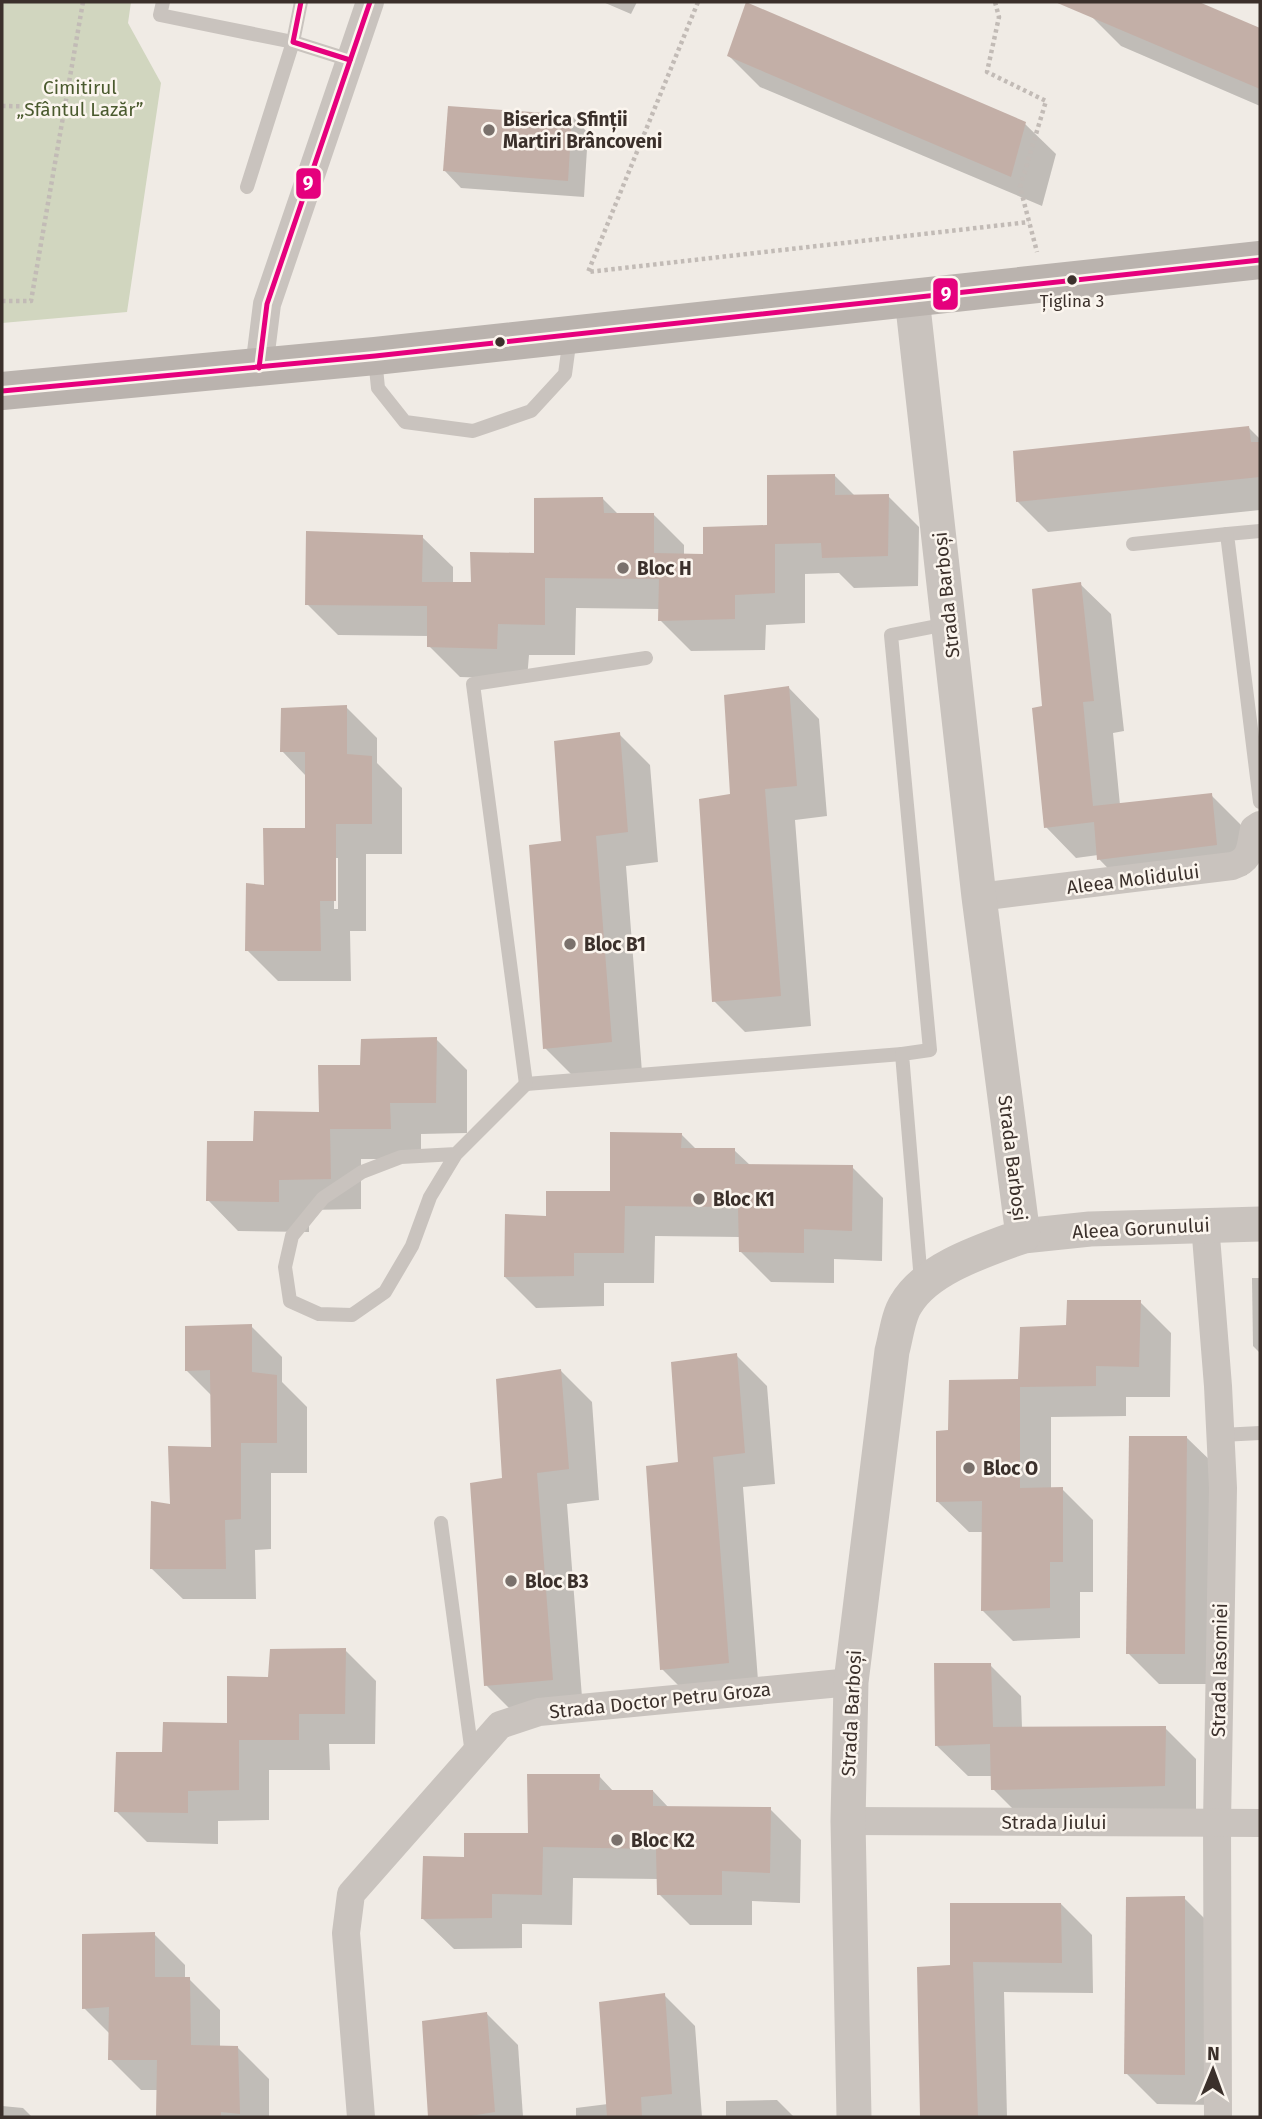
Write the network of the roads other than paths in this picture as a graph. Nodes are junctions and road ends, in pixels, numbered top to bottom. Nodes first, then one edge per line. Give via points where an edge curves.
1 (163, 2) edge
2 (301, 2) edge
3 (370, 2) edge
4 (293, 43) junction
5 (350, 60) junction
6 (247, 187) dead end
7 (1260, 260) edge
8 (912, 298) junction
9 (571, 335) junction
10 (375, 356) junction
11 (259, 368) junction
12 (2, 391) edge
13 (1260, 531) edge
14 (1227, 534) junction
15 (1133, 544) dead end
16 (949, 624) junction
17 (646, 658) dead end
18 (1260, 802) edge
19 (1260, 825) edge
20 (979, 897) junction
21 (902, 1054) junction
22 (526, 1084) junction
23 (456, 1154) junction
24 (1205, 1224) junction
25 (1260, 1224) edge
26 (1023, 1236) junction
27 (921, 1286) junction
28 (1260, 1433) edge
29 (1221, 1435) junction
30 (441, 1524) dead end
31 (851, 1682) junction
32 (472, 1754) junction
33 (848, 1821) junction
34 (1217, 1822) junction
35 (1260, 1822) edge
36 (361, 2117) edge
37 (854, 2117) edge
38 (1218, 2117) edge

1 - 4 lane via 160,15
2 - 4 lane
3 - 5 street
4 - 5 lane
4 - 6 lane
5 - 11 street via 267,304
7 - 8 main road
8 - 9 main road
8 - 16 street, Strada Barboși
9 - 10 main road
9 - 10 lane via 565,374 531,411 473,431 405,422 378,388
10 - 11 main road
11 - 12 main road
13 - 14 lane
14 - 15 lane
14 - 18 lane
16 - 20 street, Strada Barboși
16 - 21 lane via 891,635 930,1050
17 - 22 lane via 473,684
19 - 20 street, Aleea Molidului via 1254,829 1243,863 1232,866
20 - 26 street, Strada Barboși
21 - 22 lane
21 - 27 lane
22 - 23 lane
23 - 23 lane via 385,1292 352,1315 319,1314 290,1301 285,1267 292,1236 323,1198 362,1172 401,1157
24 - 25 street, Aleea Gorunului
24 - 26 street, Aleea Gorunului
24 - 29 street, Strada Iasomiei
26 - 27 street, Strada Barboși via 962,1258
27 - 31 street, Strada Barboși via 905,1304 892,1351
28 - 29 lane
29 - 34 street, Strada Iasomiei
30 - 32 lane
31 - 32 street, Strada Doctor Petru Groza via 539,1712 500,1725
31 - 33 street, Strada Barboși
32 - 36 street, Strada Doctor Petru Groza via 351,1894 346,1933
33 - 34 street, Strada Jiului
33 - 37 street, Strada Barboși
34 - 35 street, Strada Jiului
34 - 38 street, Strada Iasomiei

